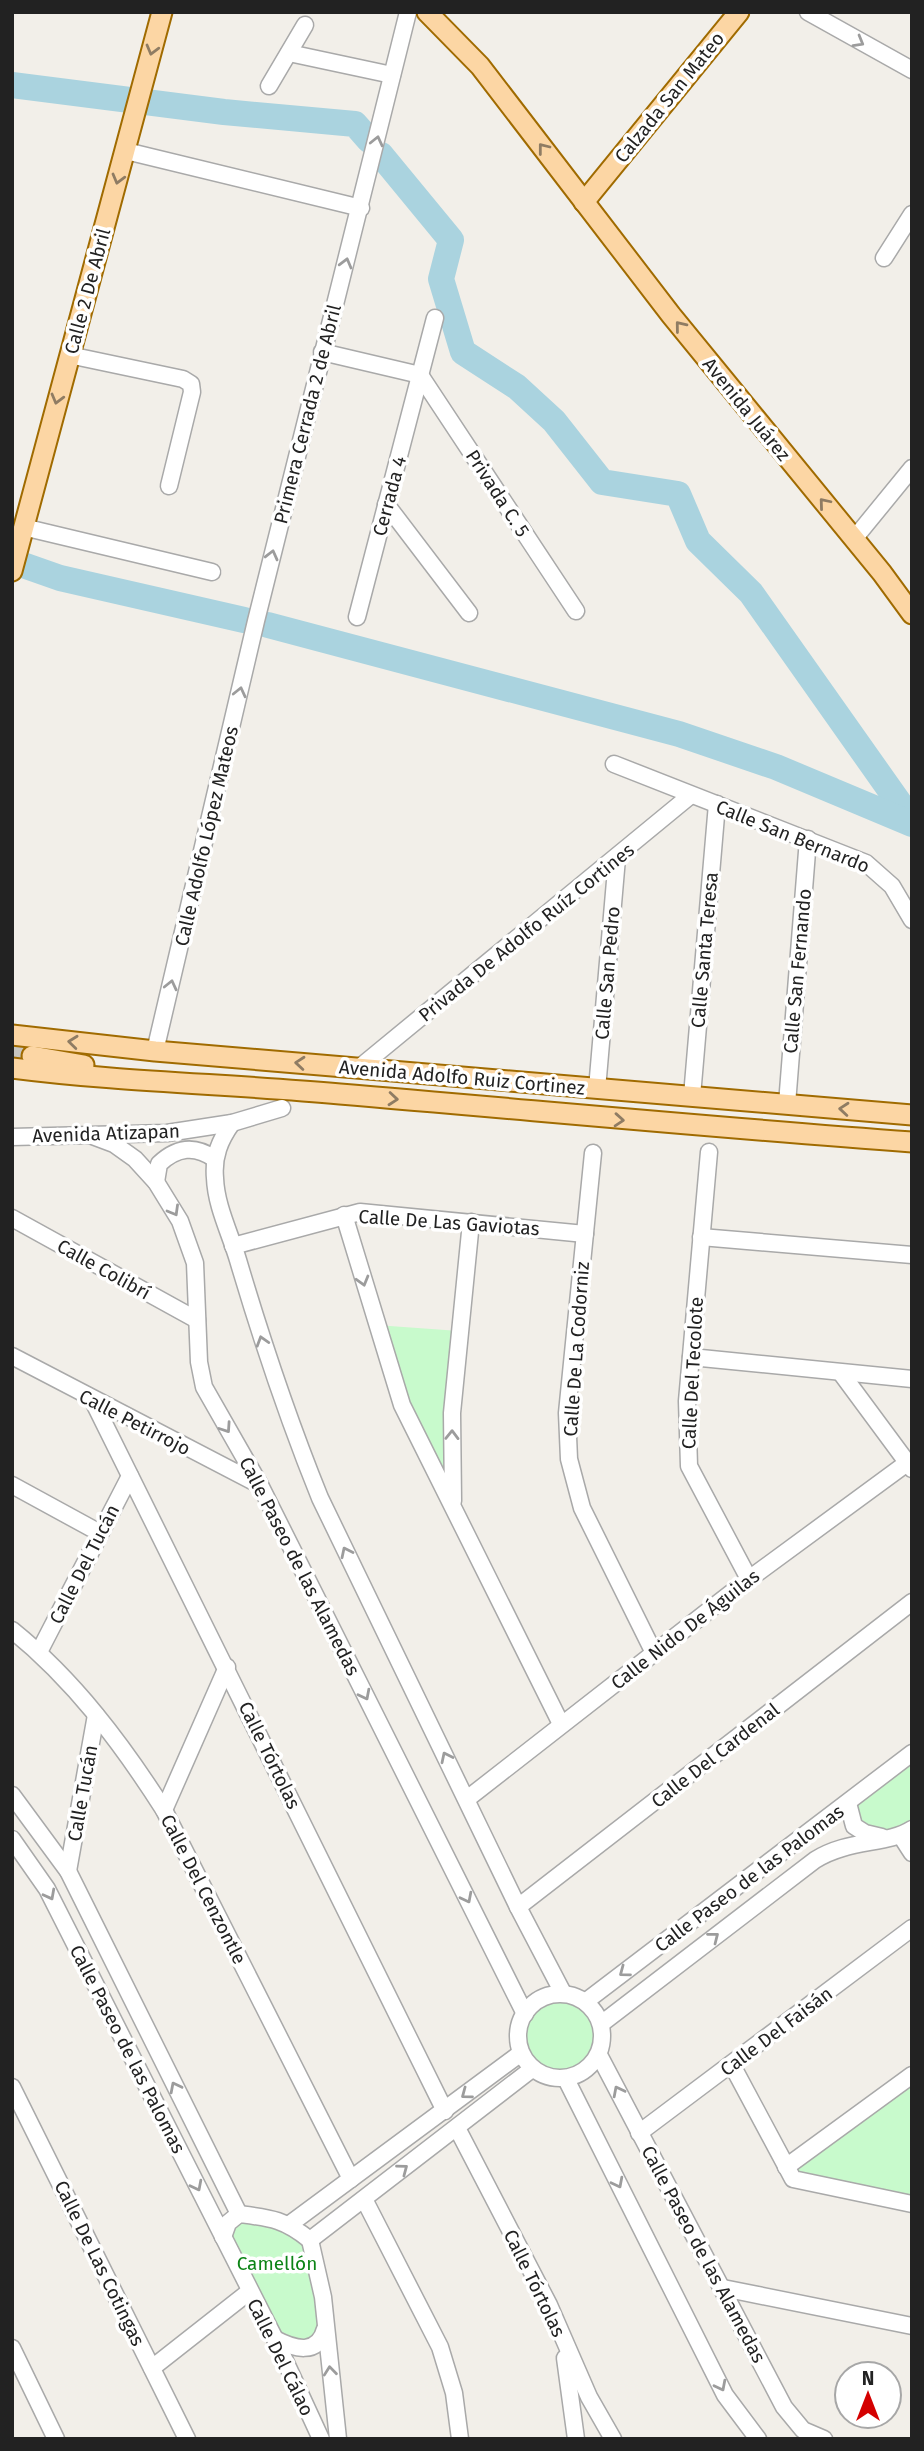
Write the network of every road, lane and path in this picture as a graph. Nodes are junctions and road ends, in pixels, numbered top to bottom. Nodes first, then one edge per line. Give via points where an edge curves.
1 (162, 12) edge
2 (408, 12) edge
3 (427, 12) edge
4 (739, 12) edge
5 (808, 12) edge
6 (305, 25) dead end
7 (289, 53) junction
8 (912, 70) edge
9 (392, 75) junction
10 (270, 86) dead end
11 (126, 151) junction
12 (568, 181) junction
13 (600, 181) junction
14 (584, 202) junction
15 (361, 208) junction
16 (912, 214) edge
17 (884, 258) dead end
18 (435, 318) dead end
19 (322, 352) junction
20 (69, 355) junction
21 (420, 375) junction
22 (912, 468) edge
23 (169, 486) dead end
24 (386, 505) junction
25 (20, 517) edge
26 (854, 539) junction
27 (12, 571) edge
28 (212, 572) dead end
29 (576, 611) dead end
30 (469, 613) dead end
31 (912, 614) edge
32 (357, 617) dead end
33 (256, 621) joint
34 (614, 764) dead end
35 (691, 794) junction
36 (717, 804) junction
37 (808, 839) junction
38 (617, 858) junction
39 (912, 920) edge
40 (12, 1035) edge
41 (155, 1051) junction
42 (32, 1056) tunnel mouth
43 (12, 1068) tunnel mouth
44 (359, 1069) junction
45 (178, 1085) junction
46 (597, 1089) junction
47 (692, 1096) junction
48 (787, 1104) junction
49 (282, 1108) dead end
50 (912, 1115) edge
51 (232, 1123) junction
52 (90, 1135) junction
53 (12, 1137) edge
54 (912, 1142) edge
55 (709, 1152) dead end
56 (593, 1153) dead end
57 (215, 1159) junction
58 (156, 1182) junction
59 (344, 1215) junction
60 (12, 1218) edge
61 (471, 1222) junction
62 (585, 1234) junction
63 (701, 1237) junction
64 (233, 1246) junction
65 (912, 1255) edge
66 (197, 1320) junction
67 (12, 1356) edge
68 (691, 1357) junction
69 (841, 1373) junction
70 (912, 1379) edge
71 (93, 1401) junction
72 (909, 1466) edge
73 (130, 1476) junction
74 (12, 1485) edge
75 (260, 1485) junction
76 (453, 1503) junction
77 (100, 1533) junction
78 (749, 1579) junction
79 (912, 1602) edge
80 (12, 1630) edge
81 (39, 1652) junction
82 (654, 1654) junction
83 (227, 1667) junction
84 (96, 1715) junction
85 (561, 1724) junction
86 (912, 1753) edge
87 (12, 1795) edge
88 (467, 1799) junction
89 (848, 1803) junction
90 (164, 1810) junction
91 (906, 1832) edge
92 (883, 1837) junction
93 (12, 1839) edge
94 (912, 1853) edge
95 (68, 1871) junction
96 (518, 1907) junction
97 (912, 1928) edge
98 (564, 1993) junction
99 (585, 2001) junction
100 (525, 2014) junction
101 (601, 2024) junction
102 (521, 2053) junction
103 (599, 2055) junction
104 (732, 2065) junction
105 (532, 2069) junction
106 (912, 2075) edge
107 (566, 2079) junction
108 (12, 2087) edge
109 (445, 2111) junction
110 (457, 2128) junction
111 (639, 2133) junction
112 (786, 2167) junction
113 (351, 2179) junction
114 (364, 2199) junction
115 (912, 2203) edge
116 (239, 2214) junction
117 (290, 2224) junction
118 (223, 2237) junction
119 (310, 2240) junction
120 (723, 2288) junction
121 (250, 2291) junction
122 (912, 2326) edge
123 (326, 2328) junction
124 (275, 2339) junction
125 (563, 2342) junction
126 (12, 2348) edge
127 (152, 2368) junction
128 (800, 2435) edge
129 (56, 2439) edge
130 (187, 2439) edge
131 (321, 2439) edge
132 (338, 2439) edge
133 (460, 2439) edge
134 (576, 2439) edge
135 (613, 2439) edge
136 (758, 2439) edge
137 (824, 2439) edge

1 -> 11 main road, Calle 2 De Abril
2 - 9 street, Primera Cerrada 2 de Abril
12 -> 3 main road, Avenida Juárez via 480,66
4 - 13 main road, Calzada San Mateo
5 -> 8 street
6 - 7 street
7 - 9 street
7 - 10 street
15 -> 9 street, Primera Cerrada 2 de Abril
11 - 15 street
11 -> 20 main road, Calle 2 De Abril
12 - 13 main road, Calzada San Mateo
12 - 14 main road, Avenida Juárez
13 - 14 main road, Calzada San Mateo
26 -> 14 main road, Avenida Juárez
19 -> 15 street, Primera Cerrada 2 de Abril
16 - 17 street
18 - 21 street, Cerrada 4
19 - 21 street
33 -> 19 street, Primera Cerrada 2 de Abril
20 - 23 street via 191,384
20 -> 25 main road, Calle 2 De Abril
21 - 24 street, Cerrada 4
21 - 29 street, Privada C. 5
22 - 26 street
24 - 30 street
24 - 32 street, Cerrada 4
25 - 27 main road, Calle 2 De Abril
25 - 28 street
26 - 31 main road, Avenida Juárez
41 -> 33 street, Calle Adolfo López Mateos
34 - 35 street, Calle San Bernardo
35 - 36 street, Calle San Bernardo
35 - 38 street, Privada De Adolfo Ruíz Cortines
36 - 37 street, Calle San Bernardo
36 - 47 street, Calle Santa Teresa
37 - 39 street, Calle San Bernardo via 880,873
37 - 48 street, Calle San Fernando
38 - 44 street, Privada De Adolfo Ruíz Cortines
38 - 46 street, Calle San Pedro
41 -> 40 main road, Avenida Adolfo Ruiz Cortinez
44 -> 41 main road, Avenida Adolfo Ruiz Cortinez
42 - 45 main road
43 - 45 main road, Avenida Adolfo Ruiz Cortinez
44 - 46 main road, Avenida Adolfo Ruiz Cortinez
45 -> 54 main road, Avenida Adolfo Ruiz Cortinez via 338,1093
46 - 47 main road, Avenida Adolfo Ruiz Cortinez
47 - 48 main road, Avenida Adolfo Ruiz Cortinez
50 -> 48 main road, Avenida Adolfo Ruiz Cortinez
49 - 51 street, Avenida Atizapan
51 - 52 street, Avenida Atizapan via 167,1133
51 - 57 street via 220,1140
52 - 53 street, Avenida Atizapan
52 - 58 street, Calle Paseo de las Alamedas via 114,1144
55 - 63 street, Calle Del Tecolote
56 - 62 street, Calle De La Codorniz
57 - 58 street via 192,1149 180,1150 159,1164
57 - 64 street via 219,1202
58 -> 66 street, Calle Paseo de las Alamedas via 180,1221 195,1263
59 - 61 street, Calle De Las Gaviotas via 378,1213
59 - 64 street, Calle De Las Gaviotas
59 -> 76 street via 402,1405
60 - 66 street, Calle Colibrí
61 - 62 street, Calle De Las Gaviotas
76 -> 61 street via 453,1402
62 - 82 street, Calle De La Codorniz via 567,1413 569,1459 582,1508
63 - 65 street
63 - 68 street, Calle Del Tecolote
88 -> 64 street via 320,1498 274,1380
66 -> 75 street, Calle Paseo de las Alamedas via 204,1387
67 - 71 street, Calle Petirrojo
68 - 69 street
68 - 78 street, Calle Del Tecolote via 686,1431 689,1466
69 - 70 street
69 - 72 street
71 - 73 street, Calle Tórtolas
71 - 75 street, Calle Petirrojo
72 - 78 street, Calle Nido De Águilas
73 - 77 street, Calle Del Tucán
73 - 83 street, Calle Tórtolas
74 - 77 street
75 -> 100 street, Calle Paseo de las Alamedas
76 - 85 street
77 - 81 street, Calle Del Tucán
78 - 82 street, Calle Nido De Águilas
79 - 96 street, Calle Del Cardenal
80 - 81 street, Calle Del Cenzontle
81 - 84 street, Calle Del Cenzontle
82 - 85 street, Calle Nido De Águilas
83 - 90 street
83 - 109 street, Calle Tórtolas
84 - 90 street, Calle Del Cenzontle
84 - 95 street, Calle Tucán
85 - 88 street, Calle Nido De Águilas
86 - 89 street, Calle Paseo de las Palomas
87 - 95 street, Calle Paseo de las Palomas
88 - 96 street
89 - 92 street via 854,1826
89 -> 99 street, Calle Paseo de las Palomas
90 - 113 street, Calle Del Cenzontle
91 - 92 street, Calle Paseo de las Palomas
91 - 94 street
101 -> 92 street, Calle Paseo de las Palomas via 814,1860 839,1847
93 -> 118 street, Calle Paseo de las Palomas via 47,1889
116 -> 95 street, Calle Paseo de las Palomas
96 - 98 street
97 - 104 street, Calle Del Faisán
98 - 99 street
98 - 100 street via 545,1996
99 - 101 street
100 - 102 street via 519,2026
101 - 103 street
102 - 105 street
102 -> 109 street
103 - 107 street via 591,2066
111 -> 103 street, Calle Paseo de las Alamedas
104 - 111 street, Calle Del Faisán
104 - 112 street
105 - 107 street via 549,2078
105 - 110 street
106 - 112 street
107 -> 136 street via 725,2395
108 - 127 street, Calle De Las Cotingas
109 - 113 street
114 -> 110 street
110 - 125 street, Calle Tórtolas via 549,2305
111 - 120 street, Calle Paseo de las Alamedas
112 - 115 street via 793,2179
113 - 117 street
114 - 119 street
114 - 133 street via 440,2347 454,2393
116 - 117 street
116 - 118 street via 228,2223
117 - 119 street
118 - 121 street, Calle Del Cálao
119 - 123 street, Calle Del Cálao
120 - 122 street
120 - 128 street, Calle Paseo de las Alamedas
121 - 124 street, Calle Del Cálao
121 - 127 street
123 - 124 street via 315,2346 293,2348
132 -> 123 street, Calle Del Cálao
124 - 131 street, Calle Del Cálao
125 - 134 street
125 - 135 street, Calle Tórtolas
126 - 129 street
127 - 130 street, Calle De Las Cotingas
128 - 137 street, Calle Paseo de las Alamedas

